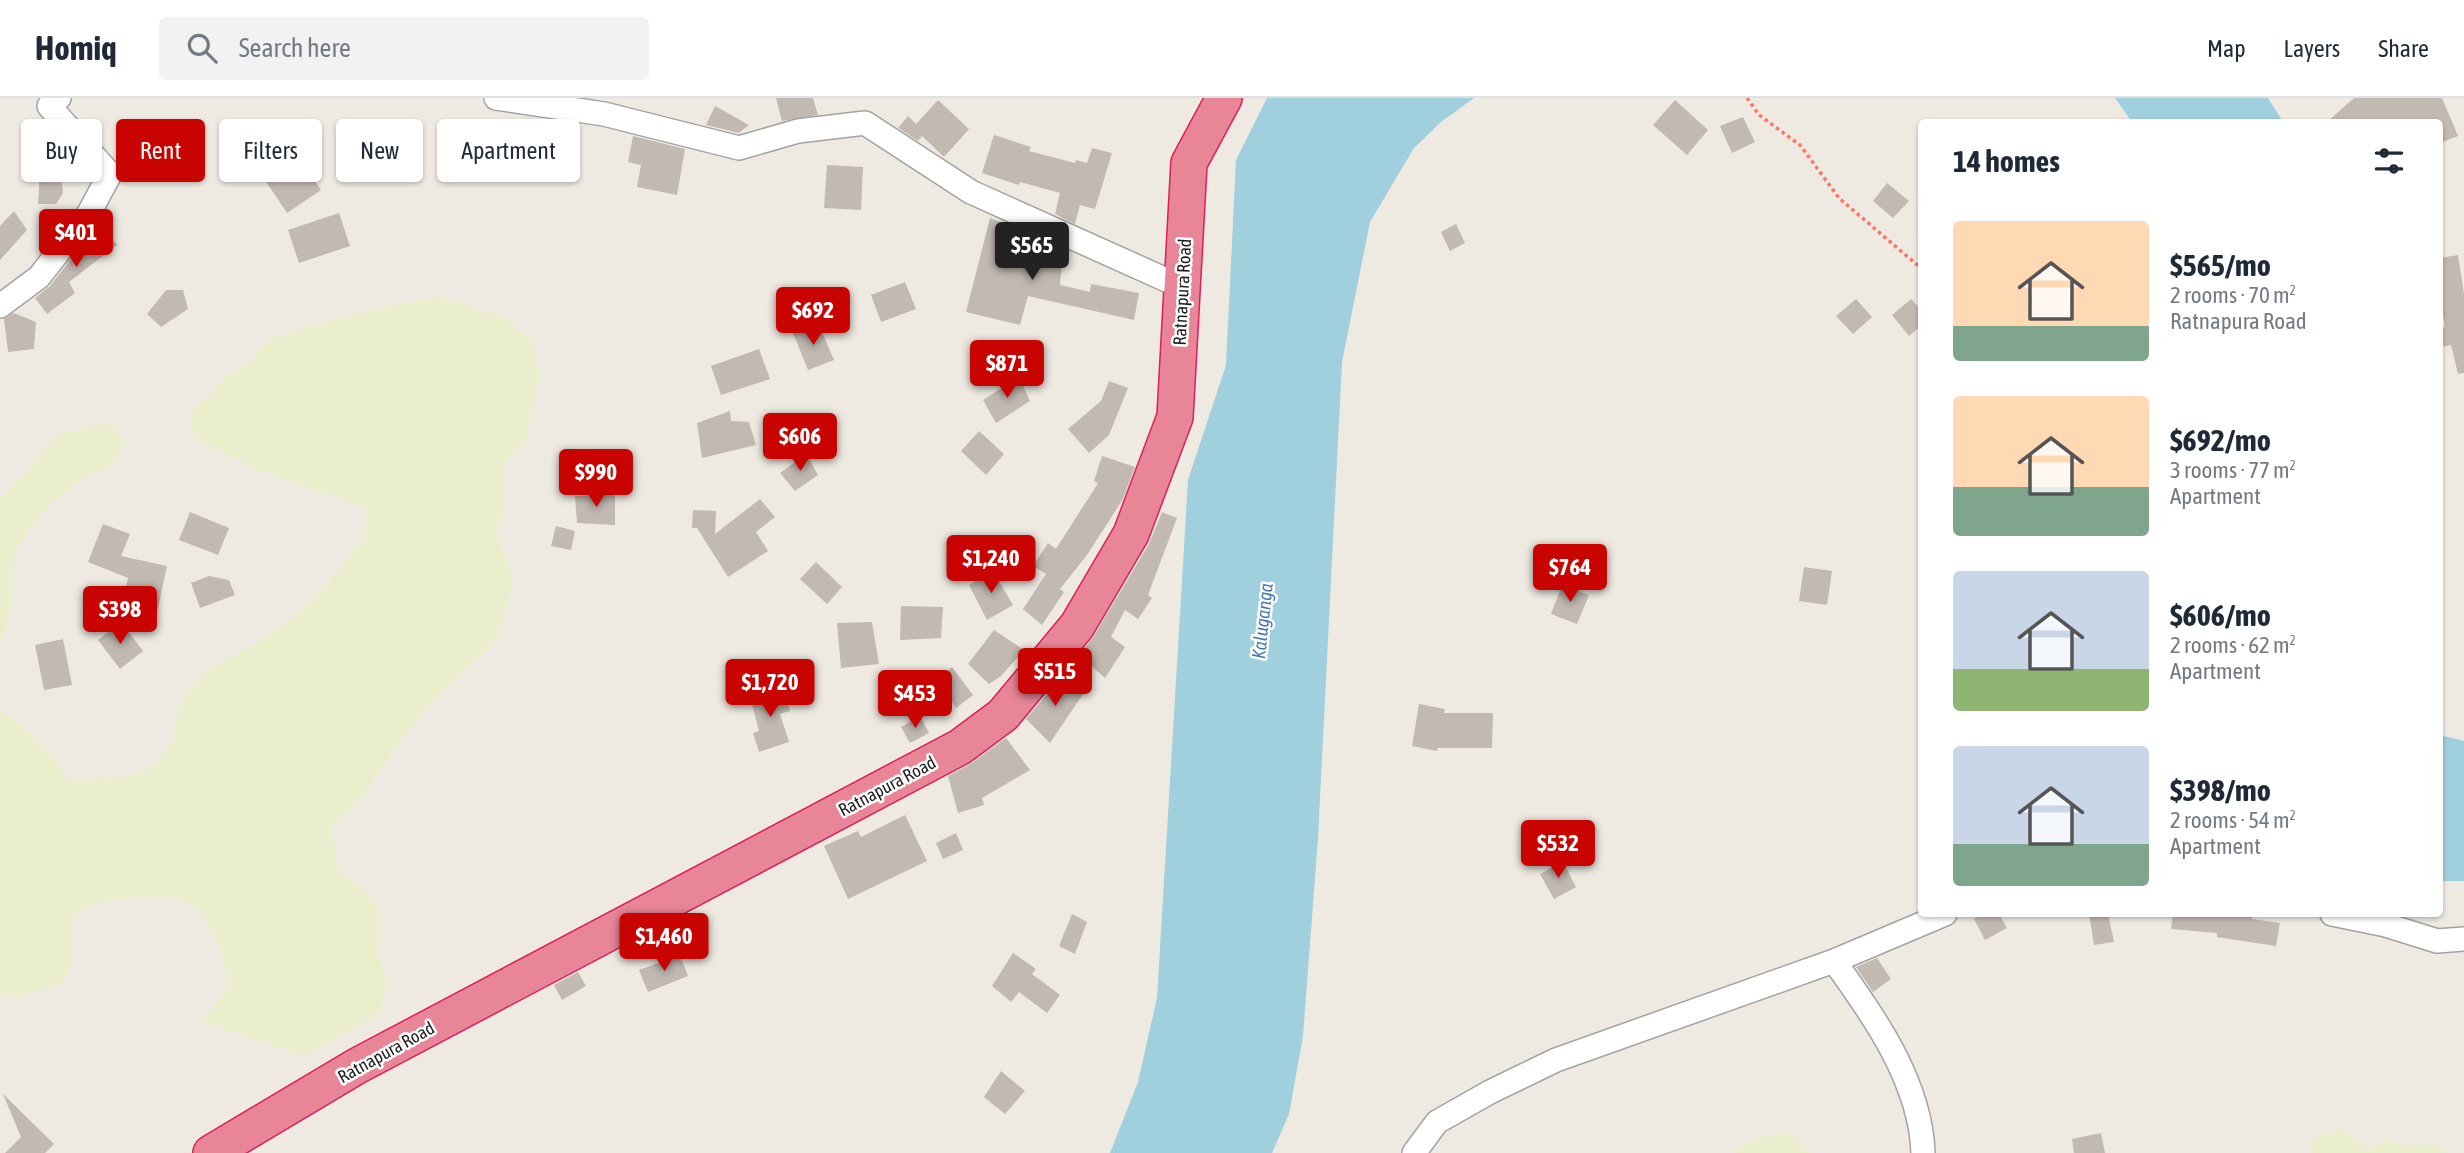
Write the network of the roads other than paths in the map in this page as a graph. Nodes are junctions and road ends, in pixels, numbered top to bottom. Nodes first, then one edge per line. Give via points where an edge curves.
1 (59, 98) edge
2 (496, 98) edge
3 (1224, 98) edge
4 (1182, 287) junction
5 (0, 306) edge
6 (1938, 917) edge
7 (2347, 917) edge
8 (2464, 939) edge
9 (1834, 961) junction
10 (211, 1153) edge
11 (1413, 1153) edge
12 (1923, 1153) edge

1 - 5 street via 49,107 110,174 89,213 39,277
2 - 4 street via 604,114 739,148 798,131 865,123 971,192
3 - 4 highway, Ratnapura Road via 1189,163
4 - 10 highway, Ratnapura Road via 1175,417 1131,534 1077,626 1003,715 960,747 357,1066
6 - 9 street
7 - 8 street via 2437,941
9 - 11 street via 1556,1060 1437,1122
9 - 12 street via 1903,1072 1923,1131

